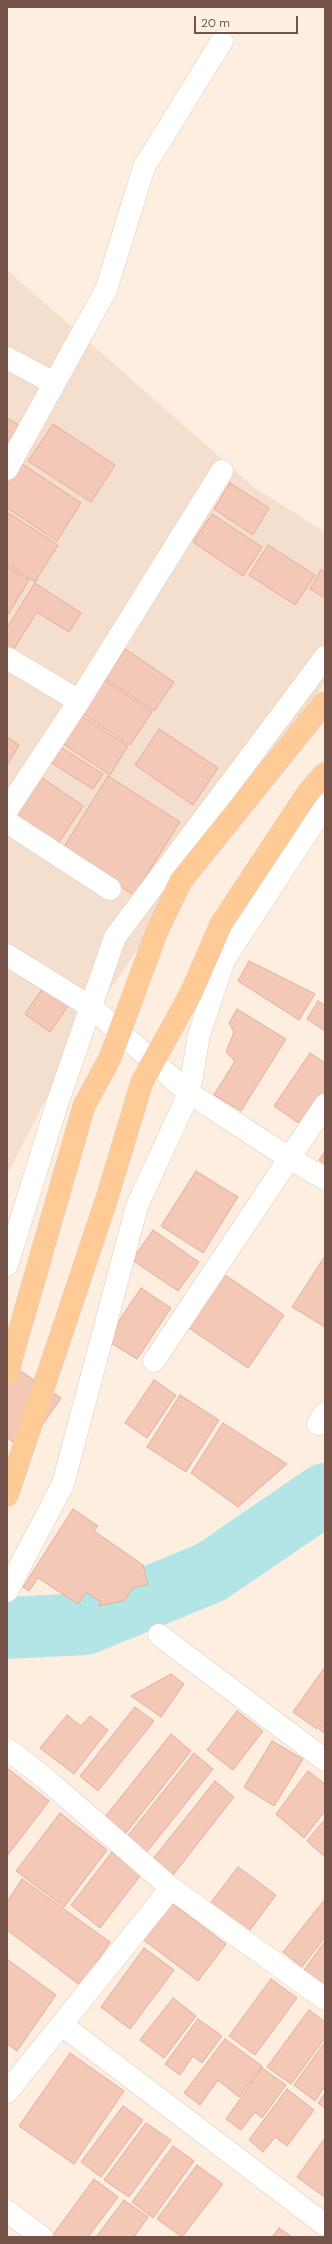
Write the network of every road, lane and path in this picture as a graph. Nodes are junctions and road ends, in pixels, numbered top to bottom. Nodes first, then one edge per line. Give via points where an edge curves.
1 (222, 41) dead end
2 (7, 358) edge
3 (54, 383) junction
4 (7, 469) edge
5 (222, 471) dead end
6 (325, 656) edge
7 (7, 658) edge
8 (80, 700) junction
9 (325, 702) edge
10 (325, 773) edge
11 (325, 805) edge
12 (7, 810) edge
13 (7, 822) edge
14 (110, 889) dead end
15 (7, 955) edge
16 (91, 1007) junction
17 (188, 1093) junction
18 (325, 1106) edge
19 (289, 1158) junction
20 (325, 1179) edge
21 (7, 1265) edge
22 (154, 1361) dead end
23 (7, 1374) edge
24 (7, 1496) edge
25 (10, 1585) edge
26 (159, 1635) dead end
27 (7, 1749) edge
28 (325, 1760) edge
29 (171, 1888) junction
30 (325, 1999) edge
31 (62, 2026) junction
32 (12, 2077) edge
33 (7, 2211) edge
34 (325, 2225) edge
35 (42, 2237) edge

1 - 3 street via 144,167 106,290
2 - 3 street
3 - 4 street
5 - 8 street
6 - 16 street via 115,937
7 - 8 street
8 - 12 street
9 - 23 main road, bridge via 181,881 157,930 110,1058 84,1106
10 - 24 main road, bridge via 307,794 221,924 191,993 142,1082 106,1200
11 - 17 street via 224,960 199,1035
13 - 14 street
15 - 16 street
16 - 17 street
16 - 21 street via 56,1107
17 - 19 street
17 - 25 street via 137,1206 64,1484
18 - 19 street
19 - 20 street
19 - 22 street
26 - 28 street
27 - 29 street via 46,1779
29 - 30 street
29 - 31 street
31 - 32 street
31 - 34 street
33 - 35 street

